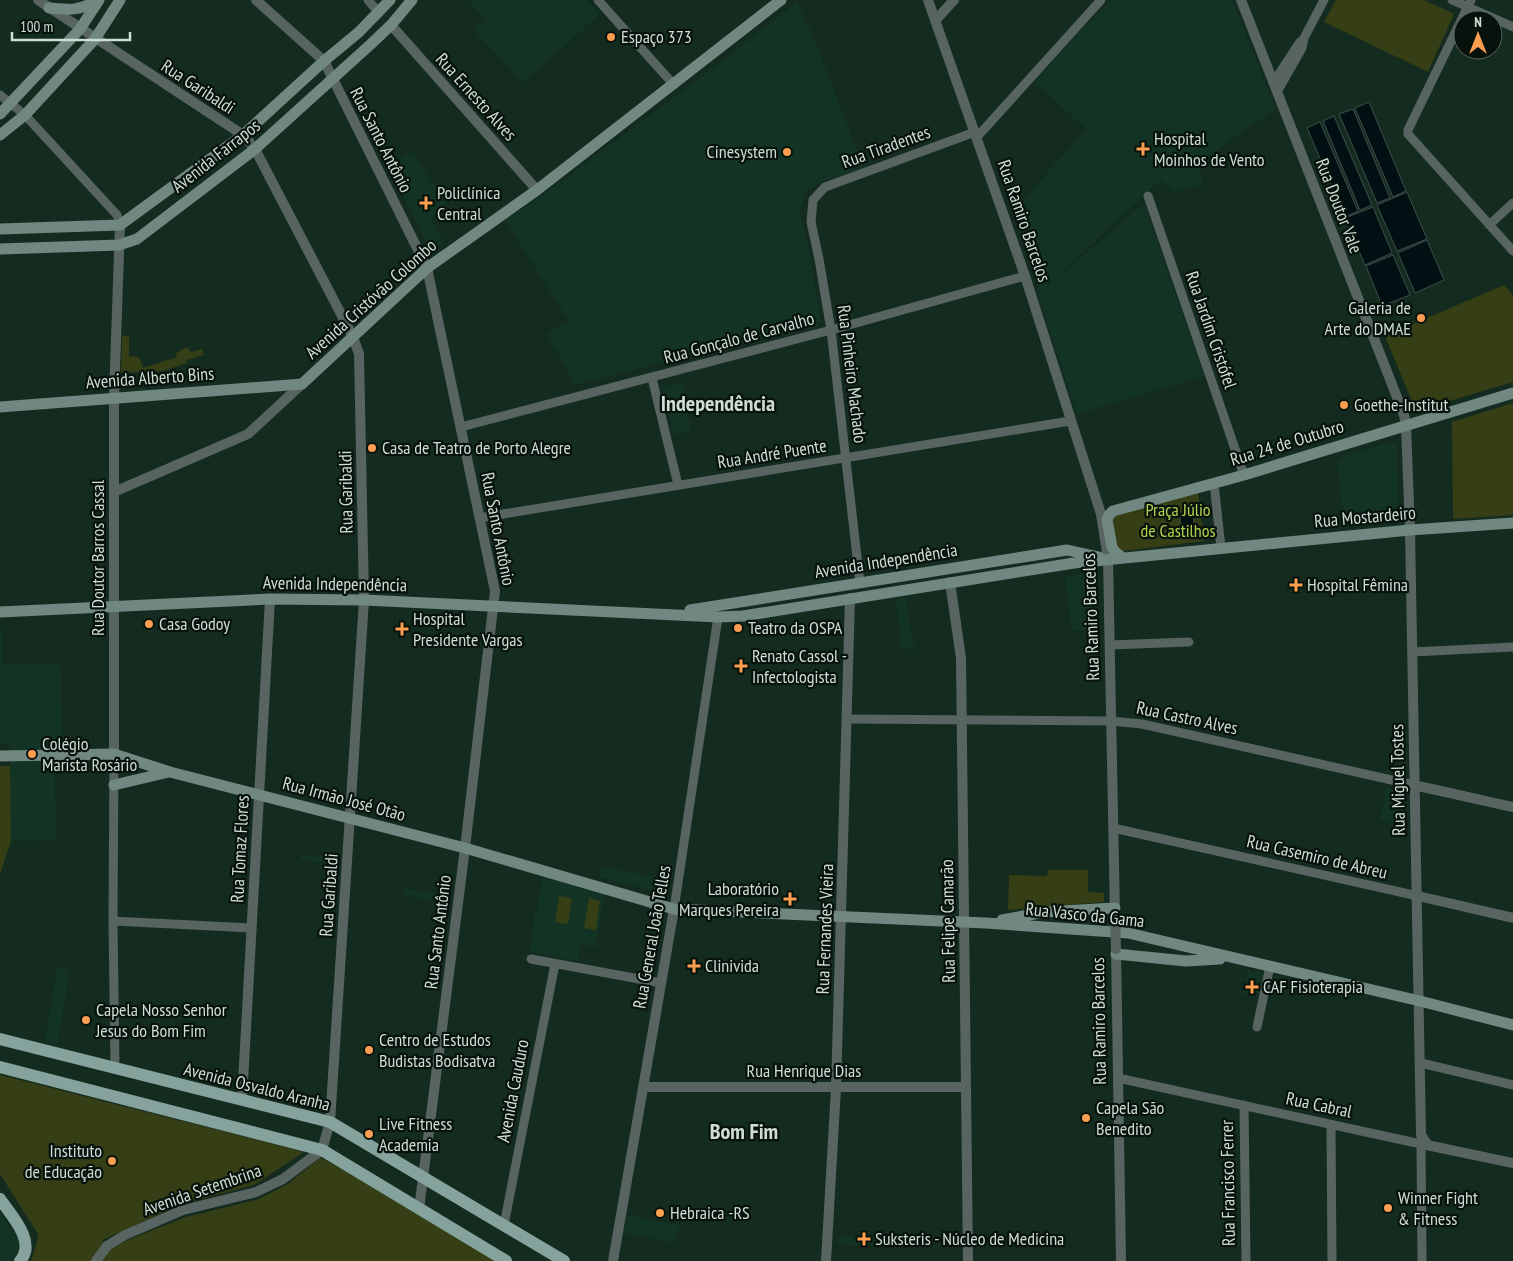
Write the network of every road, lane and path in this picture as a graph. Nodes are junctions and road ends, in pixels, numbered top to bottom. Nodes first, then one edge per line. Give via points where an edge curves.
1 (38, 0) edge
2 (98, 0) edge
3 (120, 0) edge
4 (256, 0) edge
5 (368, 0) edge
6 (390, 0) edge
7 (412, 0) edge
8 (598, 0) edge
9 (781, 0) edge
10 (1101, 0) edge
11 (1241, 0) edge
12 (1324, 0) edge
13 (1452, 0) edge
14 (930, 4) edge
15 (950, 4) edge
16 (1469, 4) edge
17 (49, 8) junction
18 (379, 13) junction
19 (935, 21) junction
20 (390, 25) junction
21 (1513, 27) edge
22 (80, 29) junction
23 (95, 39) junction
24 (324, 61) junction
25 (332, 80) junction
26 (674, 85) junction
27 (1275, 87) junction
28 (49, 89) junction
29 (0, 95) edge
30 (10, 103) junction
31 (0, 114) edge
32 (25, 114) junction
33 (975, 132) junction
34 (0, 135) edge
35 (243, 136) junction
36 (254, 149) junction
37 (537, 190) junction
38 (1148, 196) dead end
39 (813, 200) joint
40 (1513, 203) edge
41 (1489, 225) junction
42 (120, 226) junction
43 (0, 229) edge
44 (119, 245) junction
45 (0, 249) edge
46 (1513, 251) edge
47 (427, 268) junction
48 (1025, 276) junction
49 (831, 330) junction
50 (353, 337) junction
51 (652, 378) junction
52 (302, 384) junction
53 (1513, 393) edge
54 (114, 397) junction
55 (0, 407) edge
56 (1070, 421) junction
57 (1406, 425) junction
58 (461, 427) junction
59 (846, 459) junction
60 (1244, 474) junction
61 (1214, 483) junction
62 (678, 486) junction
63 (114, 492) junction
64 (1113, 511) junction
65 (1101, 514) junction
66 (479, 518) junction
67 (1513, 523) edge
68 (1410, 530) junction
69 (1221, 548) junction
70 (1122, 558) junction
71 (1108, 559) junction
72 (950, 582) junction
73 (860, 583) junction
74 (270, 598) junction
75 (850, 598) junction
76 (364, 600) junction
77 (114, 606) junction
78 (494, 607) junction
79 (0, 612) edge
80 (668, 614) junction
81 (718, 617) junction
82 (1188, 642) dead end
83 (1110, 644) junction
84 (1513, 647) edge
85 (1412, 652) junction
86 (848, 718) junction
87 (962, 719) junction
88 (1111, 721) junction
89 (114, 754) junction
90 (0, 756) edge
91 (170, 772) junction
92 (114, 785) junction
93 (1414, 785) junction
94 (259, 794) junction
95 (1513, 806) edge
96 (351, 820) junction
97 (1113, 828) junction
98 (465, 848) junction
99 (1418, 896) junction
100 (674, 909) junction
101 (1115, 913) junction
102 (842, 916) junction
103 (1513, 918) edge
104 (113, 921) junction
105 (964, 922) junction
106 (986, 922) junction
107 (251, 928) junction
108 (1116, 951) junction
109 (1234, 958) junction
110 (531, 959) dead end
111 (555, 964) junction
112 (1270, 966) junction
113 (661, 983) junction
114 (1420, 1001) junction
115 (1513, 1024) edge
116 (1257, 1027) dead end
117 (0, 1038) edge
118 (1420, 1063) junction
119 (0, 1067) edge
120 (116, 1068) junction
121 (1118, 1078) junction
122 (1513, 1085) edge
123 (643, 1087) junction
124 (966, 1087) junction
125 (836, 1088) junction
126 (242, 1100) junction
127 (1244, 1105) junction
128 (330, 1122) junction
129 (1331, 1124) junction
130 (1421, 1141) junction
131 (322, 1150) junction
132 (1513, 1164) edge
133 (423, 1177) junction
134 (0, 1199) edge
135 (419, 1209) junction
136 (504, 1225) junction
137 (20, 1261) edge
138 (96, 1261) edge
139 (506, 1261) edge
140 (564, 1261) edge
141 (613, 1261) edge
142 (826, 1261) edge
143 (968, 1261) edge
144 (1121, 1261) edge
145 (1246, 1261) edge
146 (1332, 1261) edge
147 (1422, 1261) edge

1 - 17 street, Rua Garibaldi
2 - 17 main road via 72,10
2 - 22 main road
3 - 23 main road
4 - 24 street, Rua Santo Antônio
5 - 18 street
6 - 18 main road, Avenida Farrapos
7 - 20 main road, Avenida Farrapos
8 - 26 street
9 - 26 main road, Avenida Cristóvão Colombo
10 - 33 street, Rua Tiradentes via 985,127
11 - 27 street, Rua Doutor Vale
12 - 27 street
13 - 16 street
14 - 15 street
14 - 19 street, Rua Ramiro Barcelos
15 - 19 street
16 - 21 street
16 - 41 street via 1408,134
17 - 22 street, Rua Garibaldi
18 - 24 main road, Avenida Farrapos
19 - 33 street, Rua Ramiro Barcelos
20 - 25 main road, Avenida Farrapos
20 - 37 street, Rua Ernesto Alves
22 - 23 street, Rua Garibaldi
22 - 28 main road via 80,45 56,71
22 - 30 main road
23 - 28 main road
23 - 35 street, Rua Garibaldi
24 - 25 street, Rua Santo Antônio
24 - 35 main road, Avenida Farrapos
25 - 36 main road, Avenida Farrapos
25 - 47 street, Rua Santo Antônio
26 - 37 main road, Avenida Cristóvão Colombo
27 - 57 street, Rua Doutor Vale
28 - 32 main road
29 - 30 street
30 - 31 main road
30 - 32 street
32 - 34 main road
32 - 42 street via 117,215
33 - 39 street, Rua Tiradentes via 825,188
33 - 48 street, Rua Ramiro Barcelos
35 - 36 street, Rua Garibaldi
35 - 42 main road, Avenida Farrapos
36 - 44 main road, Avenida Farrapos via 137,239
36 - 50 street, Rua Garibaldi
37 - 47 main road, Avenida Cristóvão Colombo
38 - 60 street, Rua Jardim Cristófel
39 - 49 street, Rua Pinheiro Machado via 811,222
40 - 41 street
41 - 46 street
42 - 43 main road
42 - 44 street, Rua Doutor Barros Cassal
44 - 45 main road, Avenida Farrapos
44 - 54 street, Rua Doutor Barros Cassal
47 - 50 main road, Avenida Cristóvão Colombo
47 - 58 street, Rua Santo Antônio
48 - 49 street, Rua Gonçalo de Carvalho
48 - 56 street, Rua Ramiro Barcelos
49 - 51 street, Rua Gonçalo de Carvalho
49 - 59 street, Rua Pinheiro Machado
50 - 52 main road, Avenida Cristóvão Colombo
50 - 76 street, Rua Garibaldi via 359,354
51 - 58 street, Rua Gonçalo de Carvalho
51 - 62 street
52 - 54 main road, Avenida Alberto Bins
52 - 63 street, Avenida Cristóvão Colombo via 248,434
53 - 57 main road, Rua 24 de Outubro
54 - 55 main road, Avenida Alberto Bins
54 - 63 street, Rua Doutor Barros Cassal
56 - 59 street, Rua André Puente
56 - 65 street, Rua Ramiro Barcelos
57 - 60 main road, Rua 24 de Outubro
57 - 68 street, Rua Miguel Tostes
58 - 66 street, Rua Santo Antônio
59 - 62 street, Rua André Puente
59 - 73 street, Rua Pinheiro Machado
60 - 61 main road, Rua 24 de Outubro
61 - 64 main road
61 - 69 street
62 - 66 street, Rua André Puente
63 - 77 street, Rua Doutor Barros Cassal
64 - 65 street
64 - 70 main road, Rua Ramiro Barcelos via 1107,520 1112,548
65 - 71 street, Rua Ramiro Barcelos
66 - 78 street, Rua Santo Antônio via 495,591
67 - 68 main road, Rua Mostardeiro
68 - 69 main road, Rua Mostardeiro
68 - 85 street, Rua Miguel Tostes
69 - 70 main road, Avenida Independência
70 - 71 main road, Avenida Independência
71 - 72 main road, Avenida Independência
71 - 73 main road, Avenida Independência via 1067,550
71 - 83 street, Rua Ramiro Barcelos
72 - 75 main road, Avenida Independência
72 - 87 street, Rua Felipe Camarão via 961,658
73 - 80 main road, Avenida Independência
74 - 76 main road, Avenida Independência
74 - 77 main road, Avenida Independência
74 - 94 street, Rua Tomaz Flores
75 - 81 main road, Avenida Independência via 743,616
75 - 86 street, Rua Fernandes Vieira
76 - 78 main road, Avenida Independência
76 - 96 street, Rua Garibaldi
77 - 79 main road, Avenida Independência
77 - 89 street, Rua Doutor Barros Cassal
78 - 80 main road, Avenida Independência
78 - 98 street, Rua Santo Antônio
80 - 81 main road, Avenida Independência
81 - 100 street, Rua General João Telles
82 - 83 street
83 - 88 street, Rua Ramiro Barcelos
84 - 85 street
85 - 93 street, Rua Miguel Tostes
86 - 87 street, Rua Castro Alves
86 - 102 street, Rua Fernandes Vieira
87 - 88 street, Rua Castro Alves
87 - 105 street, Rua Felipe Camarão
88 - 93 street, Rua Castro Alves via 1142,724
88 - 97 street, Rua Ramiro Barcelos
89 - 90 main road, Rua Irmão José Otão
89 - 91 main road, Rua Irmão José Otão
89 - 92 street, Rua Doutor Barros Cassal
91 - 92 main road
91 - 94 main road, Rua Irmão José Otão
92 - 104 street, Rua Doutor Barros Cassal
93 - 95 street, Rua Castro Alves
93 - 99 street, Rua Miguel Tostes
94 - 96 main road, Rua Irmão José Otão
94 - 107 street, Rua Tomaz Flores
96 - 98 main road, Rua Irmão José Otão
96 - 128 street, Rua Garibaldi
97 - 99 street, Rua Casemiro de Abreu
97 - 101 street, Rua Ramiro Barcelos
98 - 100 main road, Rua Irmão José Otão
98 - 133 street, Rua Santo Antônio
99 - 103 street, Rua Casemiro de Abreu
99 - 114 street, Rua Miguel Tostes
100 - 102 main road, Rua Vasco da Gama
100 - 113 street, Rua General João Telles
101 - 106 main road via 1045,912
101 - 108 street, Rua Ramiro Barcelos, bridge
102 - 105 main road, Rua Vasco da Gama
102 - 125 street, Rua Fernandes Vieira
104 - 107 street
104 - 120 street, Rua Doutor Barros Cassal
105 - 106 main road, Rua Vasco da Gama
105 - 124 street, Rua Felipe Camarão
106 - 109 main road, Rua Vasco da Gama via 1128,934
107 - 126 street, Rua Tomaz Flores
108 - 109 main road via 1186,961
108 - 121 street, Rua Ramiro Barcelos
109 - 112 main road, Rua Vasco da Gama
110 - 111 street
111 - 113 street
111 - 136 street, Avenida Cauduro
112 - 114 main road, Rua Vasco da Gama
112 - 116 street
113 - 123 street, Rua General João Telles
114 - 115 main road, Rua Vasco da Gama
114 - 118 street, Rua Miguel Tostes
117 - 120 main road, Avenida Osvaldo Aranha
118 - 122 street
118 - 130 street, Rua Miguel Tostes
119 - 131 main road
120 - 126 main road, Avenida Osvaldo Aranha
121 - 127 street, Rua Cabral
121 - 144 street, Rua Ramiro Barcelos
123 - 125 street, Rua Henrique Dias
123 - 141 street, Rua General João Telles
124 - 125 street, Rua Henrique Dias
124 - 143 street, Rua Felipe Camarão
125 - 142 street, Rua Fernandes Vieira
126 - 128 main road, Avenida Osvaldo Aranha
127 - 129 street, Rua Cabral
127 - 145 street, Rua Francisco Ferrer
128 - 131 street
128 - 133 main road, Avenida Osvaldo Aranha
129 - 130 street, Rua Cabral
129 - 146 street
130 - 132 street, Rua Cabral
130 - 147 street, Rua Miguel Tostes
131 - 135 main road
131 - 138 street, Avenida Setembrina via 283,1179 256,1192 184,1210 125,1235 106,1246
133 - 135 street, Rua Santo Antônio
133 - 136 main road, Avenida Osvaldo Aranha
134 - 137 main road via 24,1234 26,1249
135 - 139 main road
136 - 140 main road, Avenida Osvaldo Aranha

